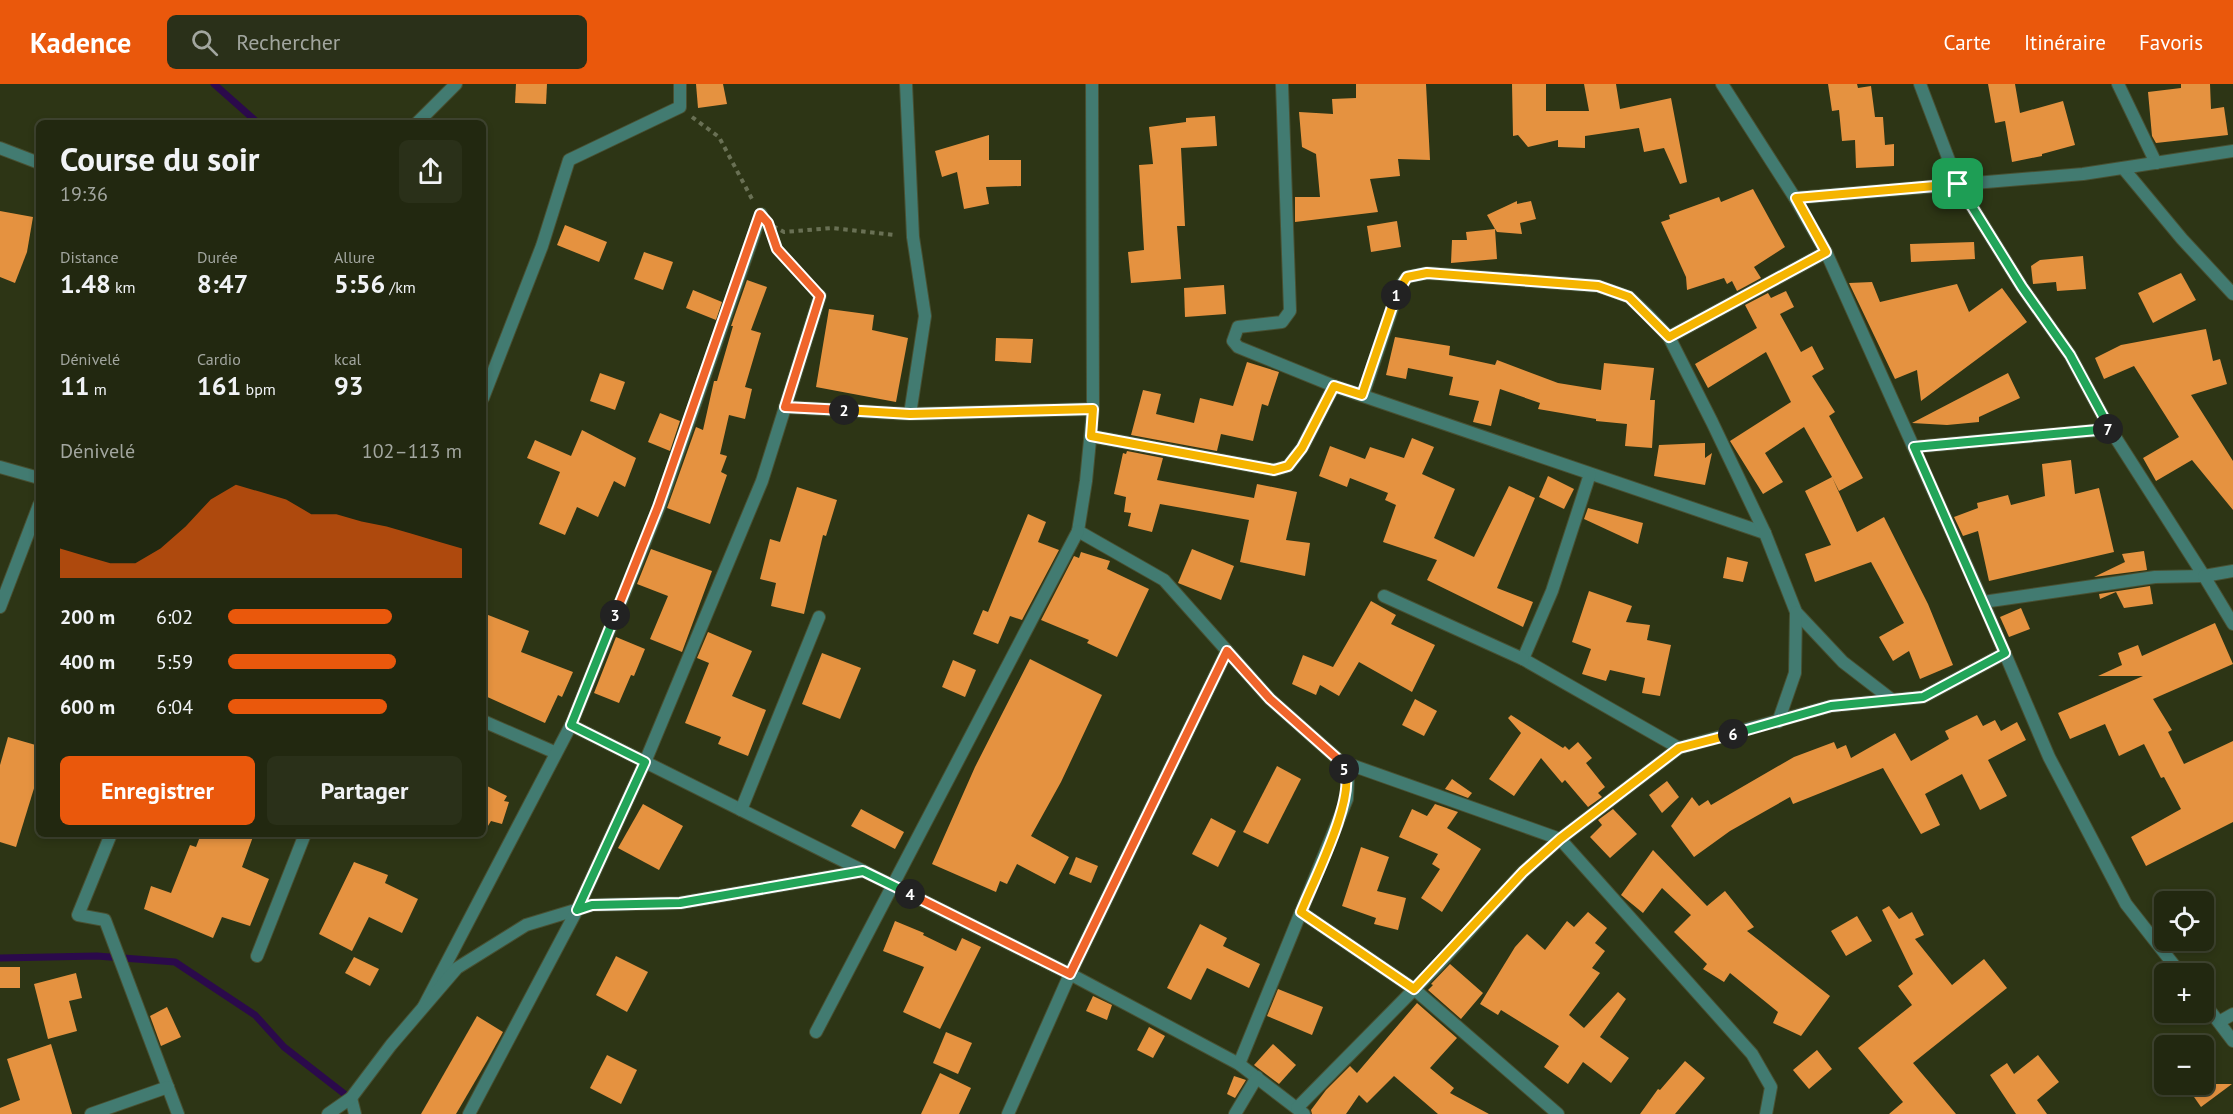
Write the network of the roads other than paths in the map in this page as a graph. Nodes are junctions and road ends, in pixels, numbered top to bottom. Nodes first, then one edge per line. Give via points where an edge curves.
1 (456, 84) edge
2 (680, 84) edge
3 (906, 84) edge
4 (1092, 84) edge
5 (1282, 84) edge
6 (1722, 84) edge
7 (1920, 84) edge
8 (2118, 84) edge
9 (420, 120) edge
10 (0, 148) edge
11 (2233, 151) edge
12 (36, 162) edge
13 (2156, 163) junction
14 (2123, 168) junction
15 (1958, 184) junction
16 (1796, 198) junction
17 (760, 214) road end
18 (1826, 252) junction
19 (2233, 294) edge
20 (820, 296) road end
21 (1669, 337) junction
22 (1334, 386) junction
23 (486, 390) edge
24 (1362, 395) junction
25 (785, 407) junction
26 (1093, 409) junction
27 (910, 414) junction
28 (2110, 429) junction
29 (1091, 436) junction
30 (1914, 447) junction
31 (0, 467) edge
32 (1590, 474) junction
33 (36, 477) edge
34 (36, 514) edge
35 (1078, 531) junction
36 (1765, 533) junction
37 (2233, 571) edge
38 (2204, 576) junction
39 (1384, 596) dead end
40 (1983, 602) junction
41 (0, 607) edge
42 (1796, 612) junction
43 (819, 617) dead end
44 (2233, 624) edge
45 (1227, 651) junction
46 (2005, 653) junction
47 (1523, 658) junction
48 (1891, 699) junction
49 (486, 722) edge
50 (1778, 722) junction
51 (571, 725) junction
52 (1679, 748) junction
53 (555, 752) junction
54 (1340, 761) junction
55 (645, 762) junction
56 (741, 810) junction
57 (110, 837) edge
58 (304, 837) edge
59 (1560, 839) junction
60 (863, 871) junction
61 (893, 885) junction
62 (577, 910) junction
63 (1301, 912) junction
64 (257, 956) dead end
65 (2172, 963) edge
66 (1070, 974) junction
67 (1414, 989) junction
68 (424, 1006) junction
69 (2233, 1014) edge
70 (2214, 1016) edge
71 (2219, 1022) junction
72 (816, 1032) dead end
73 (2233, 1041) edge
74 (1239, 1064) junction
75 (1257, 1077) junction
76 (168, 1087) junction
77 (351, 1098) junction
78 (1301, 1111) edge
79 (91, 1114) edge
80 (178, 1114) edge
81 (328, 1114) edge
82 (355, 1114) edge
83 (469, 1114) edge
84 (1008, 1114) edge
85 (1235, 1114) edge
86 (1558, 1114) edge
87 (1766, 1114) edge

1 - 9 street
2 - 23 street via 680,108 569,160 542,246
3 - 27 street via 913,237 925,316
4 - 26 street
5 - 22 street via 1290,311 1282,322 1238,327 1233,341 1238,347
6 - 16 street
7 - 15 street
8 - 13 street
10 - 12 street
11 - 13 street
13 - 14 street
14 - 15 street
14 - 19 street
15 - 16 street
15 - 28 street via 2070,355
16 - 18 street
17 - 51 street via 658,507
18 - 21 street
18 - 30 street
20 - 25 street
21 - 24 street via 1629,297 1598,286 1427,273 1407,277 1399,288
21 - 36 street
22 - 24 street
22 - 29 street via 1302,448 1288,466 1274,470
24 - 32 street
25 - 27 street
25 - 55 street via 762,481
26 - 27 street
26 - 29 street
28 - 30 street
28 - 38 street
29 - 35 street
30 - 40 street
31 - 33 street
32 - 36 street
32 - 47 street via 1552,591
34 - 41 street
35 - 45 street via 1164,580
35 - 61 street
36 - 42 street
37 - 38 street
38 - 40 street via 2156,577
38 - 44 street
39 - 47 street
40 - 46 street
42 - 48 street via 1843,662
42 - 50 street via 1795,673
43 - 56 street
45 - 54 street via 1270,699
45 - 66 street
46 - 48 street via 1923,697
46 - 65 street via 2049,757 2126,904
47 - 52 street
48 - 50 street via 1831,706
49 - 53 street
50 - 52 street
51 - 53 street
51 - 55 street
52 - 59 street
53 - 68 street
54 - 59 street
54 - 63 street via 1348,777 1347,799
55 - 56 street
55 - 62 street
56 - 60 street
57 - 76 street via 78,915 105,920
58 - 64 street
59 - 67 street via 1523,872
59 - 87 street via 1752,1054 1771,1087
60 - 61 street
60 - 62 street via 680,903 603,905
61 - 66 street
61 - 72 street
62 - 68 street via 526,925 475,955 457,968
62 - 83 street
63 - 67 street
63 - 74 street
66 - 74 street
66 - 84 street
67 - 78 street
67 - 86 street
68 - 77 street
69 - 71 street
70 - 71 street
71 - 73 street
74 - 75 street
75 - 78 street
75 - 85 street
76 - 79 street
76 - 80 street
77 - 81 street
77 - 82 street

